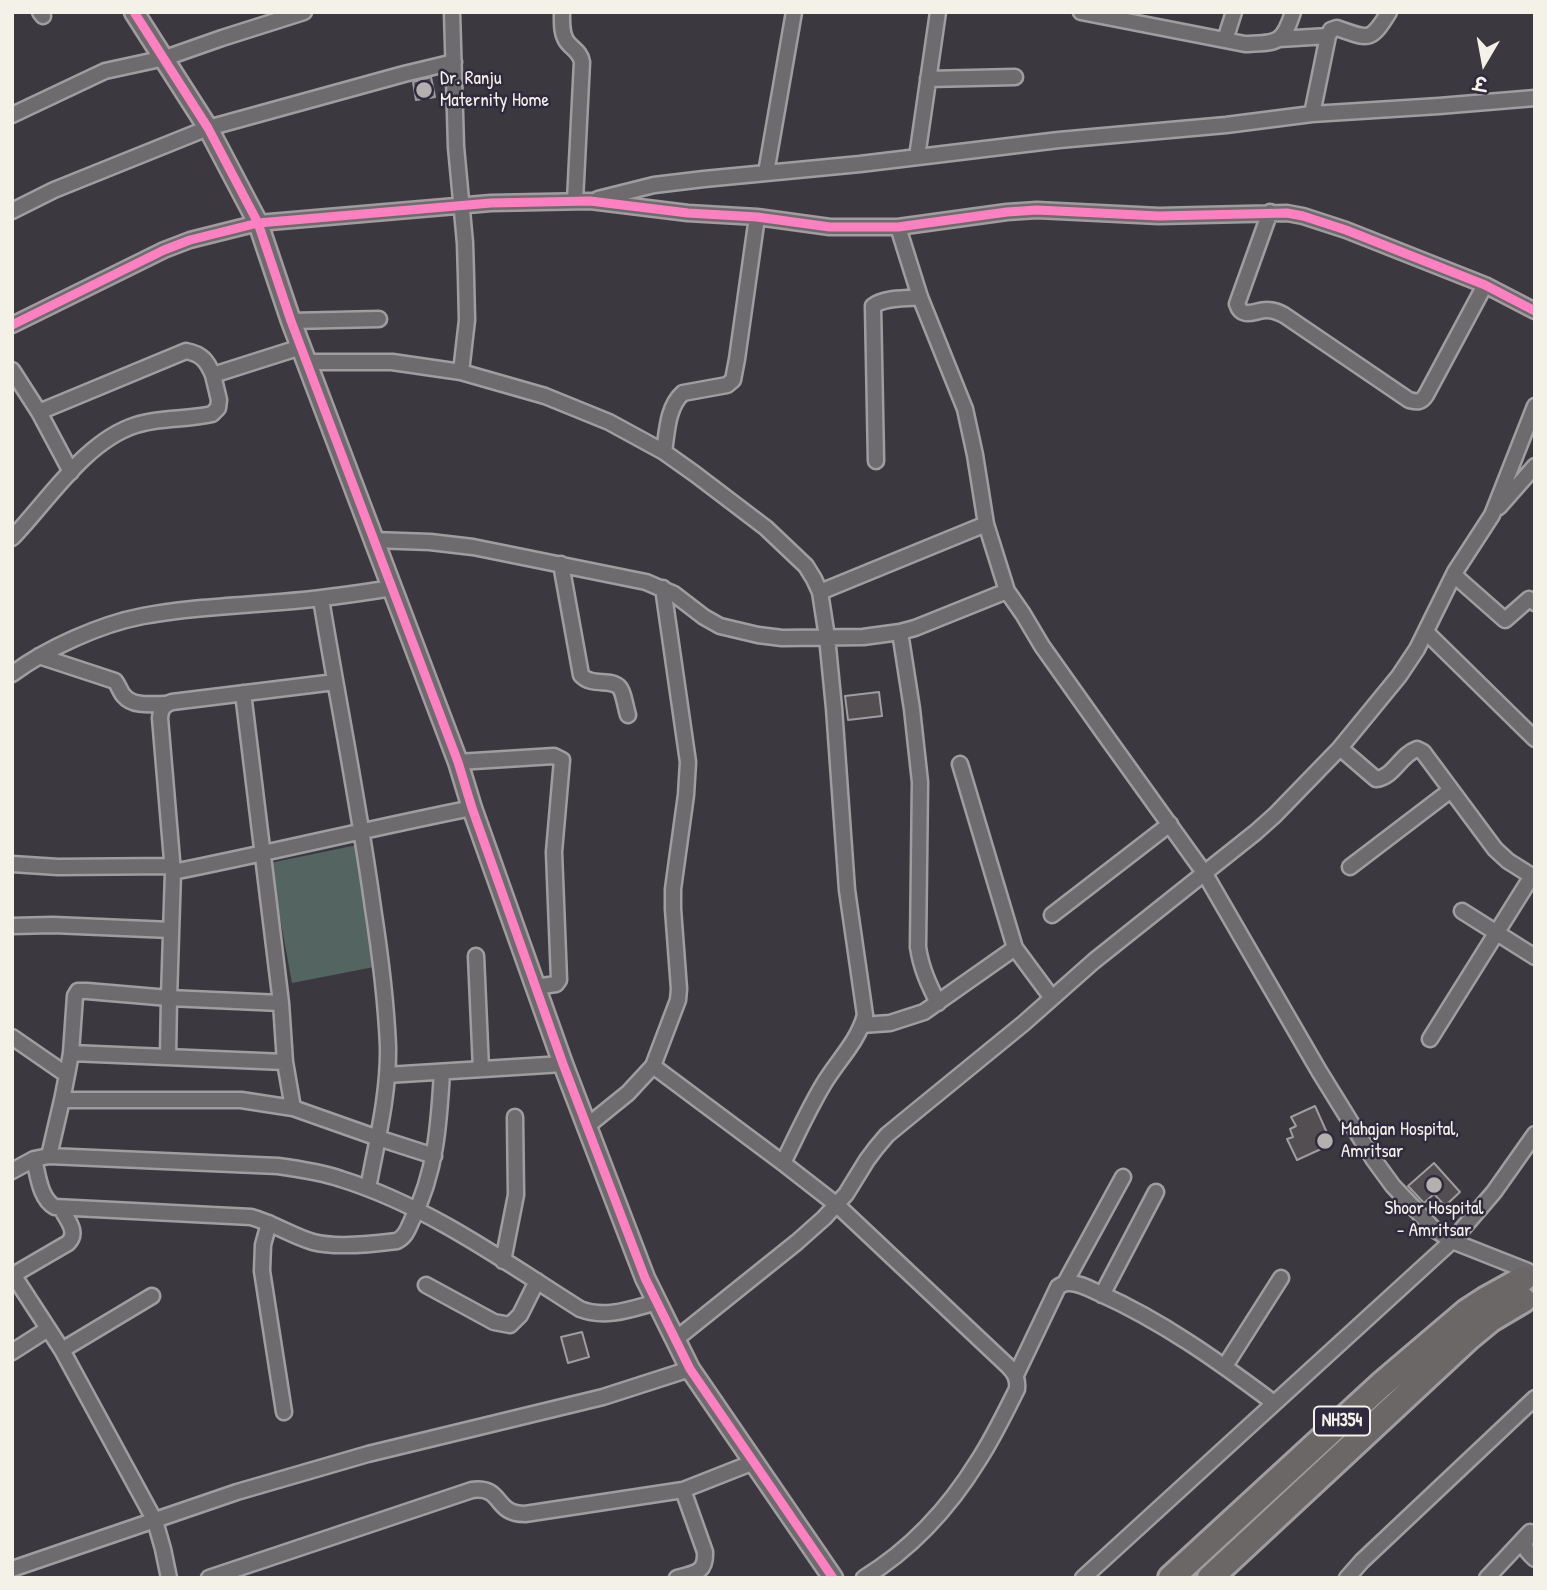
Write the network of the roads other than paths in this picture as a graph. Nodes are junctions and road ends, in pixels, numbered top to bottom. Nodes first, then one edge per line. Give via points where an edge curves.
1 (134, 12) edge
2 (304, 12) edge
3 (452, 12) edge
4 (562, 12) edge
5 (794, 12) edge
6 (939, 12) edge
7 (1081, 12) edge
8 (1234, 12) edge
9 (1293, 12) edge
10 (1389, 12) edge
11 (1147, 18) edge
12 (1328, 36) junction
13 (1279, 39) junction
14 (1224, 40) junction
15 (164, 58) junction
16 (454, 62) junction
17 (1015, 77) dead end
18 (928, 79) junction
19 (1535, 98) edge
20 (1312, 114) junction
21 (12, 115) edge
22 (208, 128) junction
23 (917, 157) junction
24 (766, 173) junction
25 (582, 201) junction
26 (462, 204) junction
27 (12, 211) edge
28 (1270, 212) junction
29 (757, 217) junction
30 (258, 223) junction
31 (898, 227) junction
32 (1485, 285) junction
33 (920, 297) junction
34 (1535, 311) edge
35 (379, 319) dead end
36 (291, 321) junction
37 (12, 325) edge
38 (304, 355) junction
39 (12, 370) edge
40 (461, 372) junction
41 (213, 375) junction
42 (1535, 406) edge
43 (39, 412) junction
44 (664, 452) junction
45 (876, 461) dead end
46 (1535, 466) edge
47 (71, 472) junction
48 (1492, 515) junction
49 (986, 524) junction
50 (12, 538) edge
51 (373, 540) junction
52 (561, 564) junction
53 (1454, 575) junction
54 (663, 588) junction
55 (392, 589) junction
56 (1007, 591) junction
57 (820, 592) junction
58 (321, 599) junction
59 (1535, 603) edge
60 (900, 632) junction
61 (1426, 632) junction
62 (827, 637) junction
63 (39, 656) junction
64 (12, 674) edge
65 (335, 682) junction
66 (243, 693) junction
67 (165, 704) junction
68 (628, 715) dead end
69 (1535, 739) edge
70 (1339, 748) junction
71 (457, 762) junction
72 (960, 764) dead end
73 (1451, 790) junction
74 (472, 808) junction
75 (1170, 824) junction
76 (363, 830) junction
77 (263, 854) junction
78 (12, 864) edge
79 (1350, 867) dead end
80 (172, 869) junction
81 (1205, 874) junction
82 (1533, 877) edge
83 (1462, 911) dead end
84 (1052, 915) dead end
85 (12, 926) edge
86 (171, 930) junction
87 (1496, 933) junction
88 (1015, 948) junction
89 (476, 956) dead end
90 (1535, 957) edge
91 (535, 987) junction
92 (169, 998) junction
93 (1052, 998) junction
94 (281, 1003) junction
95 (938, 1003) junction
96 (862, 1025) junction
97 (12, 1037) edge
98 (1430, 1040) dead end
99 (71, 1053) junction
100 (168, 1058) junction
101 (285, 1062) junction
102 (563, 1065) junction
103 (653, 1066) junction
104 (481, 1069) junction
105 (442, 1072) junction
106 (66, 1075) junction
107 (387, 1075) junction
108 (62, 1100) junction
109 (293, 1108) junction
110 (515, 1117) dead end
111 (586, 1127) junction
112 (1535, 1134) edge
113 (378, 1138) junction
114 (50, 1156) junction
115 (434, 1156) junction
116 (34, 1159) junction
117 (783, 1163) junction
118 (12, 1171) edge
119 (1123, 1177) dead end
120 (368, 1188) junction
121 (1156, 1192) dead end
122 (837, 1205) junction
123 (61, 1209) junction
124 (417, 1210) junction
125 (269, 1223) junction
126 (1452, 1241) junction
127 (503, 1261) junction
128 (13, 1274) edge
129 (1281, 1278) dead end
130 (537, 1282) junction
131 (1065, 1283) junction
132 (426, 1285) dead end
133 (1529, 1286) edge
134 (1102, 1294) junction
135 (152, 1296) dead end
136 (657, 1302) junction
137 (48, 1329) junction
138 (676, 1339) junction
139 (62, 1350) junction
140 (12, 1352) edge
141 (1225, 1366) junction
142 (690, 1369) junction
143 (1016, 1375) junction
144 (1535, 1398) edge
145 (1274, 1403) junction
146 (284, 1412) dead end
147 (754, 1462) junction
148 (683, 1490) junction
149 (155, 1521) junction
150 (1532, 1529) edge
151 (1535, 1559) edge
152 (12, 1569) edge
153 (169, 1578) edge
154 (209, 1578) edge
155 (677, 1578) edge
156 (833, 1578) edge
157 (864, 1578) edge
158 (1083, 1578) edge
159 (1171, 1578) edge
160 (1210, 1578) edge
161 (1347, 1578) edge
162 (1487, 1578) edge

1 - 15 street
2 - 15 street
3 - 16 street
4 - 25 street via 565,39 582,62
5 - 24 street
6 - 18 street
7 - 11 street
8 - 14 street
9 - 13 street
10 - 12 street via 1372,36 1337,28
11 - 14 street
12 - 13 street
12 - 20 street
13 - 14 street via 1245,44
15 - 21 street via 104,71
15 - 22 street
16 - 22 street
16 - 26 street
17 - 18 street
18 - 23 street
19 - 20 street
20 - 23 street
22 - 27 street
22 - 30 street
23 - 24 street
24 - 25 street via 654,185
25 - 26 street
25 - 29 street
26 - 30 street
26 - 40 street via 467,320
28 - 31 street via 1169,216 1037,210
28 - 32 street via 1303,216 1346,230
28 - 32 street via 1238,309 1284,315 1409,400 1417,402 1426,396
29 - 31 street via 830,227
29 - 44 street via 733,380 678,398 672,407
30 - 36 street
30 - 37 street via 164,250
31 - 33 street
32 - 34 street
33 - 45 street via 873,306
33 - 49 street via 968,420
35 - 36 street
36 - 38 street
38 - 40 street
38 - 41 street
38 - 51 street
39 - 43 street
40 - 44 street via 545,396 609,422
41 - 43 street via 201,356 186,351
41 - 47 street via 219,400 212,414 124,429
42 - 48 street
43 - 47 street
44 - 57 street via 766,528 806,566
46 - 48 street
47 - 50 street
48 - 53 street
49 - 56 street
49 - 57 street
51 - 52 street via 449,544
51 - 55 street
52 - 54 street
52 - 68 street via 581,675 588,681 617,685
53 - 59 street via 1505,620 1529,599
53 - 61 street
54 - 62 street via 704,617 736,631 782,638
54 - 103 street via 688,779 673,889 678,1000
55 - 58 street
55 - 71 street
56 - 60 street
56 - 75 street
57 - 62 street
58 - 63 street via 142,616 96,630
58 - 65 street
60 - 62 street
60 - 95 street via 920,782 918,947 925,978
61 - 69 street
61 - 70 street via 1399,676
62 - 96 street via 847,890 865,1014
63 - 64 street
63 - 67 street via 115,681 131,702
65 - 66 street
65 - 76 street
66 - 67 street
66 - 77 street
67 - 80 street via 160,718
70 - 73 street via 1376,779 1383,778 1410,751 1423,751
70 - 81 street via 1275,815
71 - 74 street
71 - 91 street via 554,756 562,760 554,852 559,980
72 - 88 street
73 - 79 street
73 - 82 street via 1495,849
74 - 76 street
74 - 91 street
75 - 81 street
75 - 84 street
76 - 77 street
76 - 107 street via 379,949
77 - 80 street
77 - 94 street
78 - 80 street
80 - 86 street
81 - 93 street
81 - 126 street via 1374,1160 1420,1216
82 - 87 street
83 - 87 street
85 - 86 street
86 - 92 street
87 - 90 street
87 - 98 street
88 - 93 street
88 - 95 street
89 - 104 street
91 - 102 street
92 - 94 street
92 - 99 street via 78,991
92 - 100 street
93 - 122 street via 887,1135
94 - 101 street
95 - 96 street via 899,1021
96 - 117 street via 824,1082
97 - 106 street
99 - 100 street
99 - 106 street
100 - 101 street
101 - 109 street
102 - 104 street
102 - 111 street
103 - 111 street
103 - 117 street
104 - 105 street
105 - 107 street
105 - 115 street
106 - 108 street
107 - 113 street
108 - 109 street via 241,1100
108 - 114 street
109 - 113 street
110 - 127 street via 516,1195
111 - 136 street
112 - 126 street
113 - 115 street
113 - 120 street
114 - 116 street
114 - 120 street via 278,1166
115 - 124 street
116 - 118 street
116 - 123 street via 44,1195 49,1204
117 - 122 street
119 - 131 street
120 - 124 street
121 - 134 street
122 - 138 street
122 - 143 street
123 - 125 street via 240,1216
123 - 128 street via 74,1232 72,1238
124 - 125 street via 404,1237 388,1242 326,1245
124 - 127 street
125 - 146 street via 262,1245 262,1271
126 - 133 street
126 - 145 street
127 - 130 street
128 - 137 street
129 - 141 street
130 - 132 street via 510,1325 494,1322
130 - 136 street via 592,1314
131 - 134 street
131 - 143 street via 1058,1287
133 - 159 highway, NH354 via 1485,1300 1468,1311
133 - 160 highway, NH354
134 - 141 street
135 - 139 street
136 - 138 street
137 - 139 street
137 - 140 street
138 - 142 street
139 - 149 street
141 - 145 street
142 - 147 street
142 - 149 street via 603,1396 368,1454
143 - 157 street via 1017,1389 961,1486 914,1541
144 - 161 street
145 - 158 street
147 - 148 street
147 - 156 street
148 - 154 street via 516,1514 489,1490 472,1490
148 - 155 street via 706,1559 698,1573
149 - 152 street
149 - 153 street
150 - 151 street via 1524,1542
150 - 162 street

